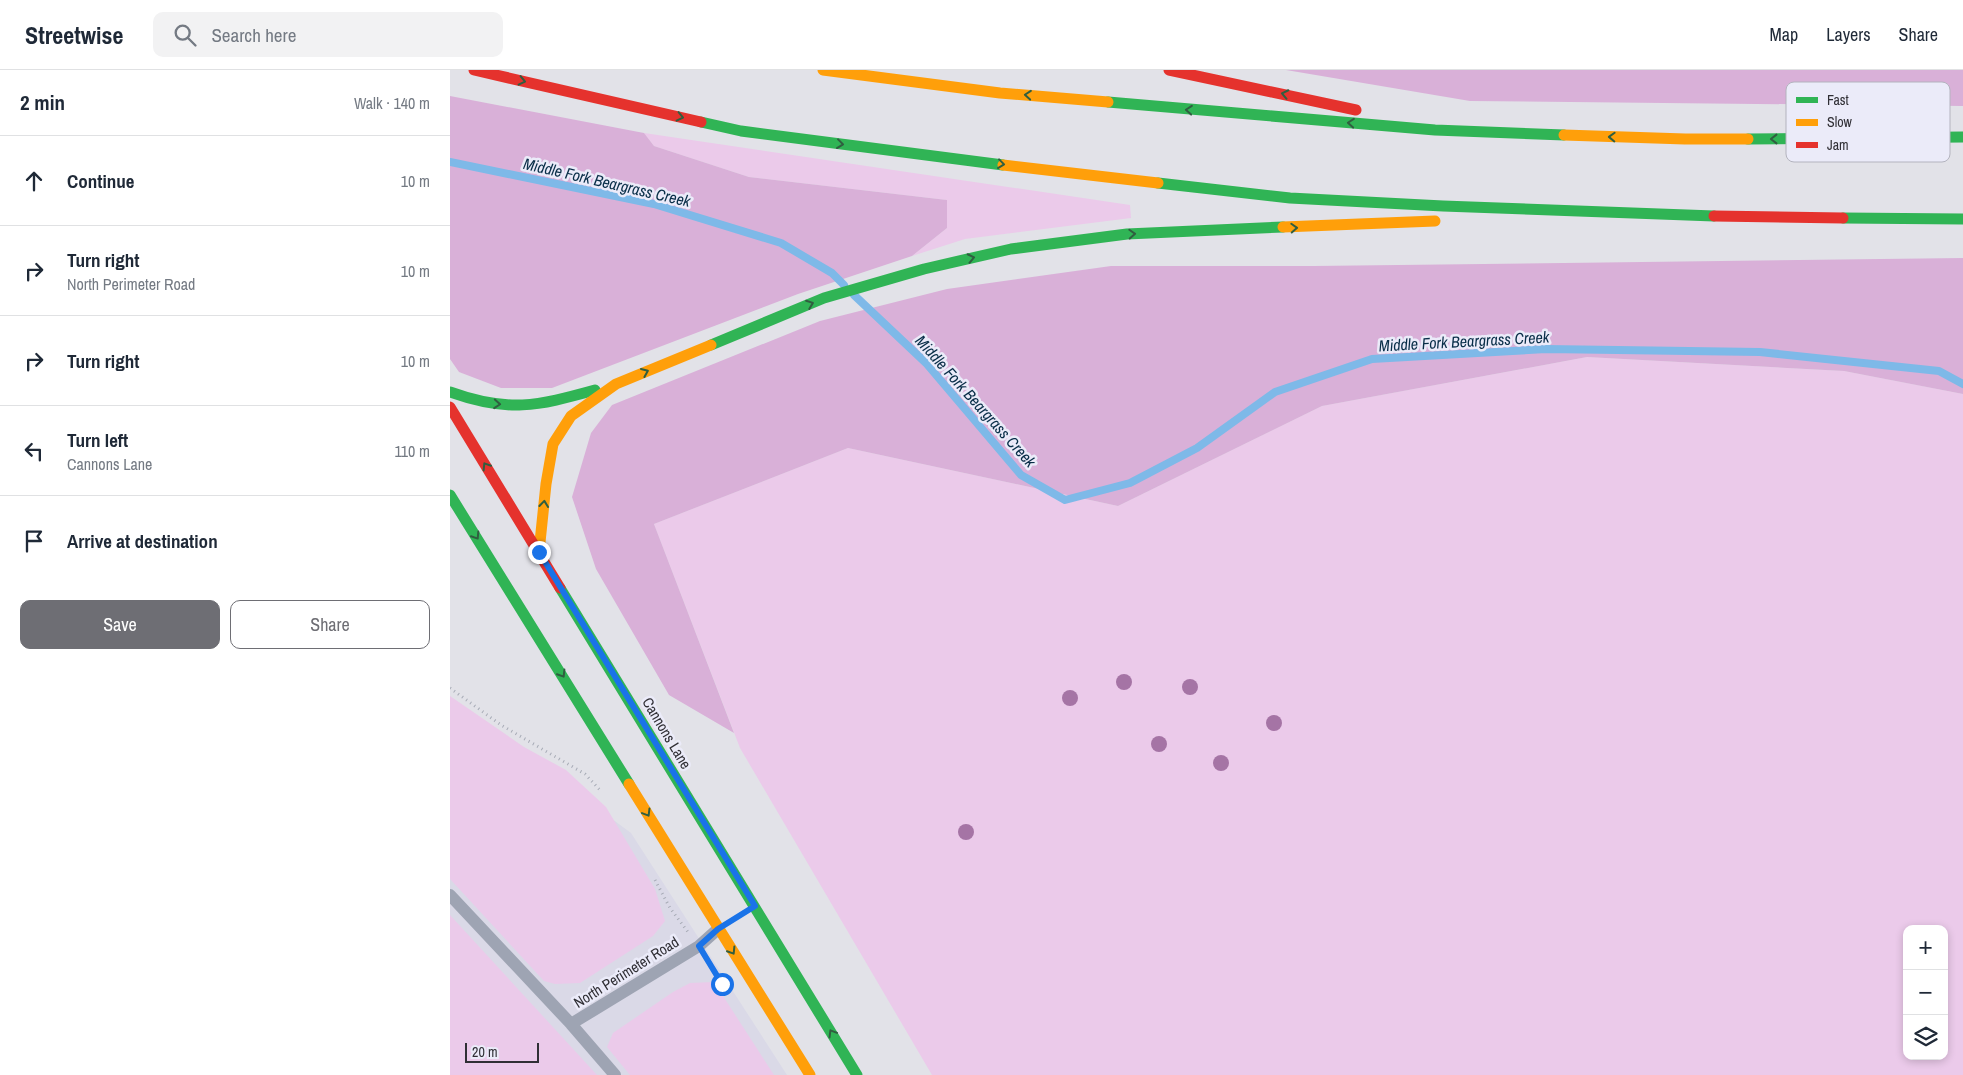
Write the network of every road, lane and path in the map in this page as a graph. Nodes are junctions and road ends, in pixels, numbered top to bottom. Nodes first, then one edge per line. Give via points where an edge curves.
1 (474, 70) edge
2 (823, 70) edge
3 (1169, 70) edge
4 (1435, 130) junction
5 (1950, 137) edge
6 (1963, 137) edge
7 (1786, 138) edge
8 (1618, 212) junction
9 (1481, 219) dead end
10 (1963, 219) edge
11 (1442, 221) dead end
12 (616, 384) junction
13 (450, 392) edge
14 (450, 407) edge
15 (450, 495) edge
16 (539, 552) junction
17 (450, 688) edge
18 (602, 791) dead end
19 (653, 875) dead end
20 (450, 894) edge
21 (722, 927) junction
22 (699, 946) junction
23 (571, 1024) junction
24 (615, 1075) edge
25 (810, 1075) edge
26 (857, 1075) edge

1 -> 8 main road via 741,131 1067,173 1290,198
4 -> 2 main road via 1000,93
4 -> 3 main road via 1316,100
7 -> 4 main road via 1685,139
6 -> 5 main road
8 - 9 main road
8 - 10 main road
12 -> 11 main road via 824,298 924,269 1011,249 1127,234
13 -> 12 main road via 485,404 522,406 556,401
16 -> 12 main road via 553,444 571,416
16 -> 14 main road, Cannons Lane
15 -> 21 main road
26 -> 16 main road, Cannons Lane via 751,908
17 - 18 path via 501,725 584,774
19 - 22 path via 670,908
20 - 23 lane, North Perimeter Road
21 - 22 lane, North Perimeter Road
21 -> 25 main road
22 - 23 lane, North Perimeter Road
23 - 24 lane

